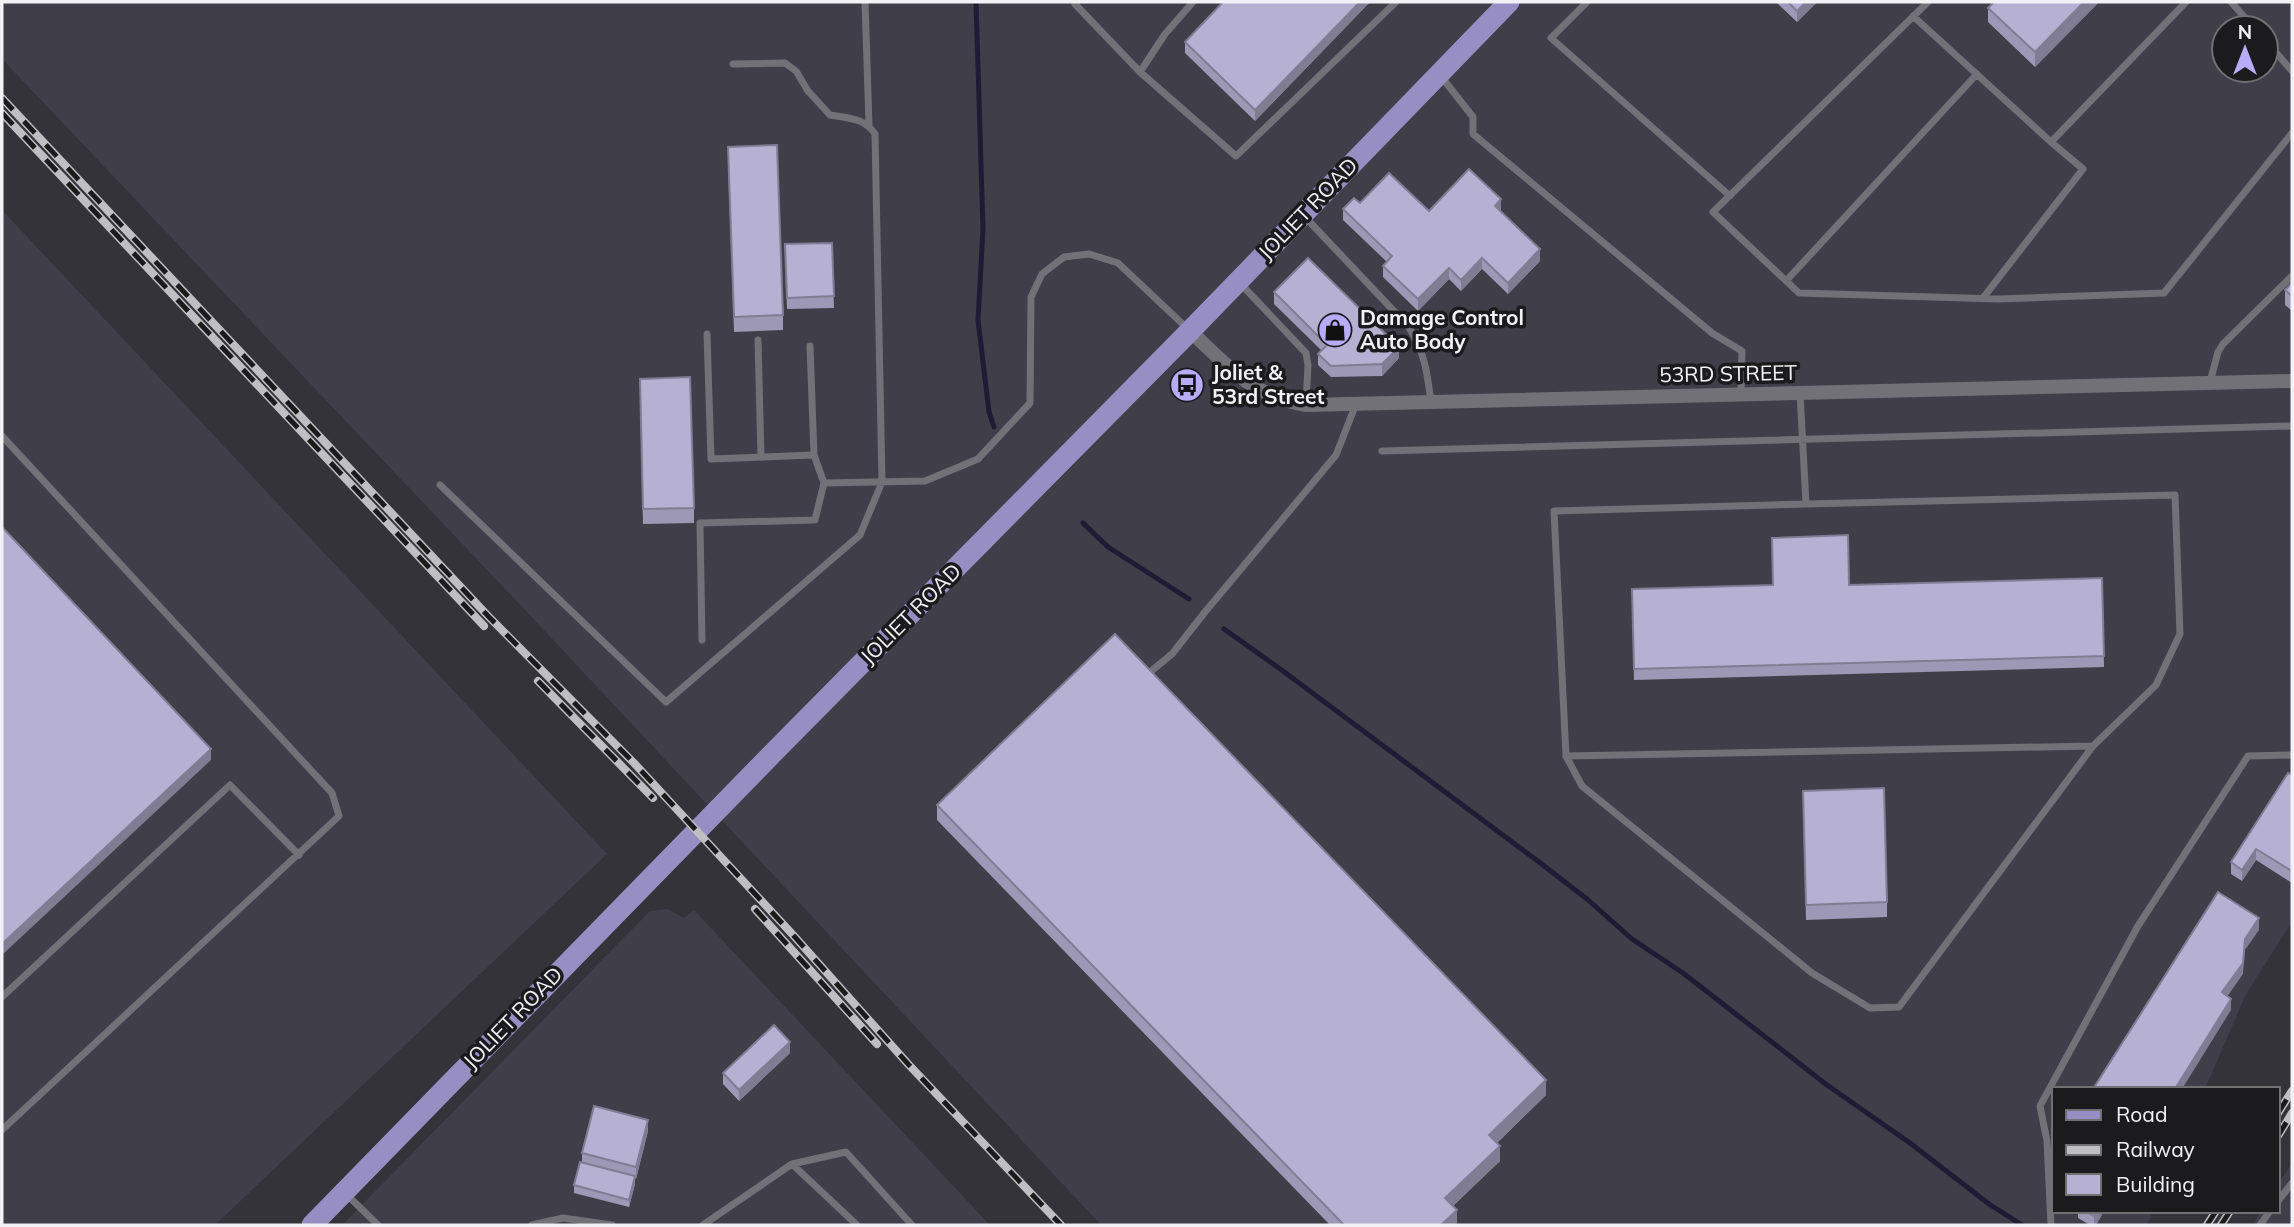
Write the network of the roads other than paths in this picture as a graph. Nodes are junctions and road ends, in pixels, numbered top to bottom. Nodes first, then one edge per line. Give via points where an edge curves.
1 (865, 2) edge
2 (1077, 2) edge
3 (1193, 2) edge
4 (1395, 2) edge
5 (1509, 2) edge
6 (1587, 2) edge
7 (1928, 2) edge
8 (2186, 2) edge
9 (1913, 16) junction
10 (2280, 57) edge
11 (733, 64) dead end
12 (2292, 71) edge
13 (1140, 72) junction
14 (1440, 74) junction
15 (1977, 74) junction
16 (869, 124) junction
17 (2292, 133) edge
18 (2051, 142) junction
19 (1730, 195) junction
20 (1303, 215) junction
21 (2292, 276) edge
22 (1238, 281) junction
23 (1786, 281) junction
24 (1983, 298) junction
25 (1190, 331) junction
26 (707, 334) dead end
27 (758, 340) dead end
28 (810, 346) dead end
29 (2292, 381) edge
30 (2210, 383) junction
31 (1800, 393) junction
32 (1741, 394) junction
33 (1431, 402) junction
34 (1356, 404) junction
35 (1306, 405) junction
36 (2292, 426) edge
37 (2, 436) edge
38 (1802, 439) junction
39 (1382, 452) dead end
40 (814, 455) junction
41 (761, 457) junction
42 (882, 482) junction
43 (824, 483) junction
44 (440, 485) dead end
45 (1806, 504) junction
46 (702, 640) dead end
47 (1133, 686) edge
48 (2093, 746) junction
49 (2292, 755) edge
50 (1566, 756) junction
51 (299, 855) junction
52 (2, 997) edge
53 (2, 1130) edge
54 (792, 1164) junction
55 (2292, 1183) edge
56 (343, 1191) junction
57 (2280, 1198) edge
58 (312, 1225) edge
59 (378, 1225) edge
60 (532, 1225) edge
61 (612, 1225) edge
62 (703, 1225) edge
63 (857, 1225) edge
64 (912, 1225) edge
65 (2051, 1225) edge

1 - 16 lane
2 - 13 lane
3 - 13 lane
4 - 13 lane via 1236,156
5 - 14 main road, JOLIET ROAD
6 - 19 lane via 1551,38
7 - 9 lane
8 - 18 lane
9 - 15 lane
9 - 19 lane
10 - 12 lane
11 - 16 lane via 785,64 796,71 830,115
14 - 20 main road, JOLIET ROAD
14 - 32 lane via 1473,117 1473,134 1712,333 1742,351
15 - 18 lane
15 - 23 lane
16 - 42 lane via 875,134
17 - 24 lane via 2164,293
18 - 24 lane via 2083,169
19 - 23 lane via 1713,212
20 - 22 main road, JOLIET ROAD
20 - 33 lane via 1408,326 1425,362
21 - 30 lane via 2223,344
22 - 25 main road, JOLIET ROAD
22 - 35 lane via 1306,353
23 - 24 lane via 1798,293
25 - 35 street, 53RD STREET via 1246,383 1287,402
25 - 42 lane via 1118,263 1089,254 1064,257 1042,274 1031,297 1030,403 978,459 925,481
25 - 56 main road, JOLIET ROAD
26 - 41 lane via 711,459
27 - 41 lane
28 - 40 lane
29 - 30 street, 53RD STREET
30 - 31 street, 53RD STREET
31 - 32 street, 53RD STREET
31 - 38 lane
32 - 33 street, 53RD STREET
33 - 34 street, 53RD STREET
34 - 35 street, 53RD STREET
34 - 47 lane via 1336,455 1172,654
36 - 38 lane
37 - 51 lane via 332,793 339,816
38 - 39 lane
38 - 45 lane
40 - 41 lane
40 - 43 lane
42 - 43 lane
42 - 44 lane via 860,535 666,702
43 - 46 lane via 815,520 700,523
45 - 48 lane via 2175,495 2180,634 2157,685
45 - 50 lane via 1554,511
48 - 50 lane
48 - 50 lane via 1899,1007 1870,1008 1812,973 1582,786
49 - 65 lane via 2248,756 2138,926 2040,1106 2047,1141
51 - 52 lane via 230,785
51 - 53 lane
54 - 62 lane
54 - 63 lane
54 - 64 lane via 846,1152
55 - 57 lane
56 - 58 main road, JOLIET ROAD
56 - 59 lane
60 - 61 lane via 563,1218

